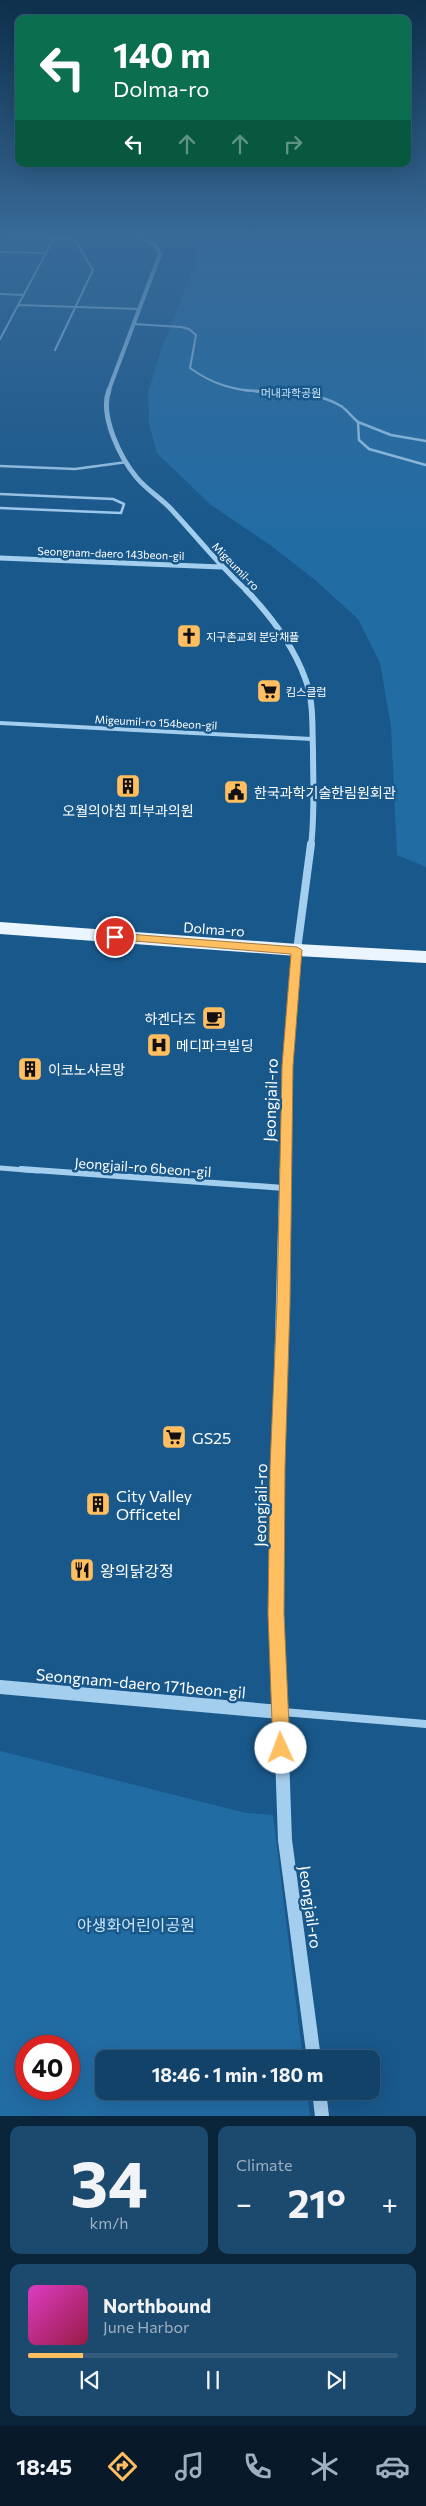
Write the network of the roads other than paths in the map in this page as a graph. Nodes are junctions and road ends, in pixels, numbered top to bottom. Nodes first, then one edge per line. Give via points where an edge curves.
1 (63, 334) edge
2 (130, 334) edge
3 (195, 334) edge
4 (56, 350) dead end
5 (358, 422) junction
6 (426, 441) edge
7 (127, 462) junction
8 (426, 465) edge
9 (0, 466) edge
10 (0, 494) edge
11 (0, 508) edge
12 (0, 558) edge
13 (221, 567) junction
14 (0, 722) edge
15 (312, 739) junction
16 (0, 928) edge
17 (297, 950) junction
18 (426, 957) edge
19 (0, 1168) edge
20 (284, 1188) junction
21 (0, 1687) edge
22 (280, 1712) junction
23 (426, 1724) edge
24 (313, 2050) edge
25 (320, 2100) edge
26 (322, 2116) edge

1 - 4 lane
2 - 7 street, Migeumil-ro via 106,397 109,425
3 - 5 lane via 190,368 199,376 214,383 254,392 326,399 341,406
5 - 6 lane via 391,435
5 - 8 lane via 359,440 369,449
7 - 9 lane via 75,469
7 - 13 street, Migeumil-ro via 137,478 170,508
10 - 11 lane via 113,498 124,504 121,513
12 - 13 street, Seongnam-daero 143beon-gil
13 - 15 street, Migeumil-ro via 252,597 293,652 306,679 312,705
14 - 15 street, Migeumil-ro 154beon-gil
15 - 17 street, Migeumil-ro via 314,819
16 - 17 main road, Dolma-ro
17 - 18 main road, Dolma-ro
17 - 20 street, Jeongjail-ro via 287,1066
19 - 20 street, Jeongjail-ro 6beon-gil
20 - 22 street, Jeongjail-ro via 277,1477 276,1614
21 - 22 street, Seongnam-daero 171beon-gil
22 - 23 street
22 - 24 street, Jeongjail-ro via 284,1840
25 - 26 street

